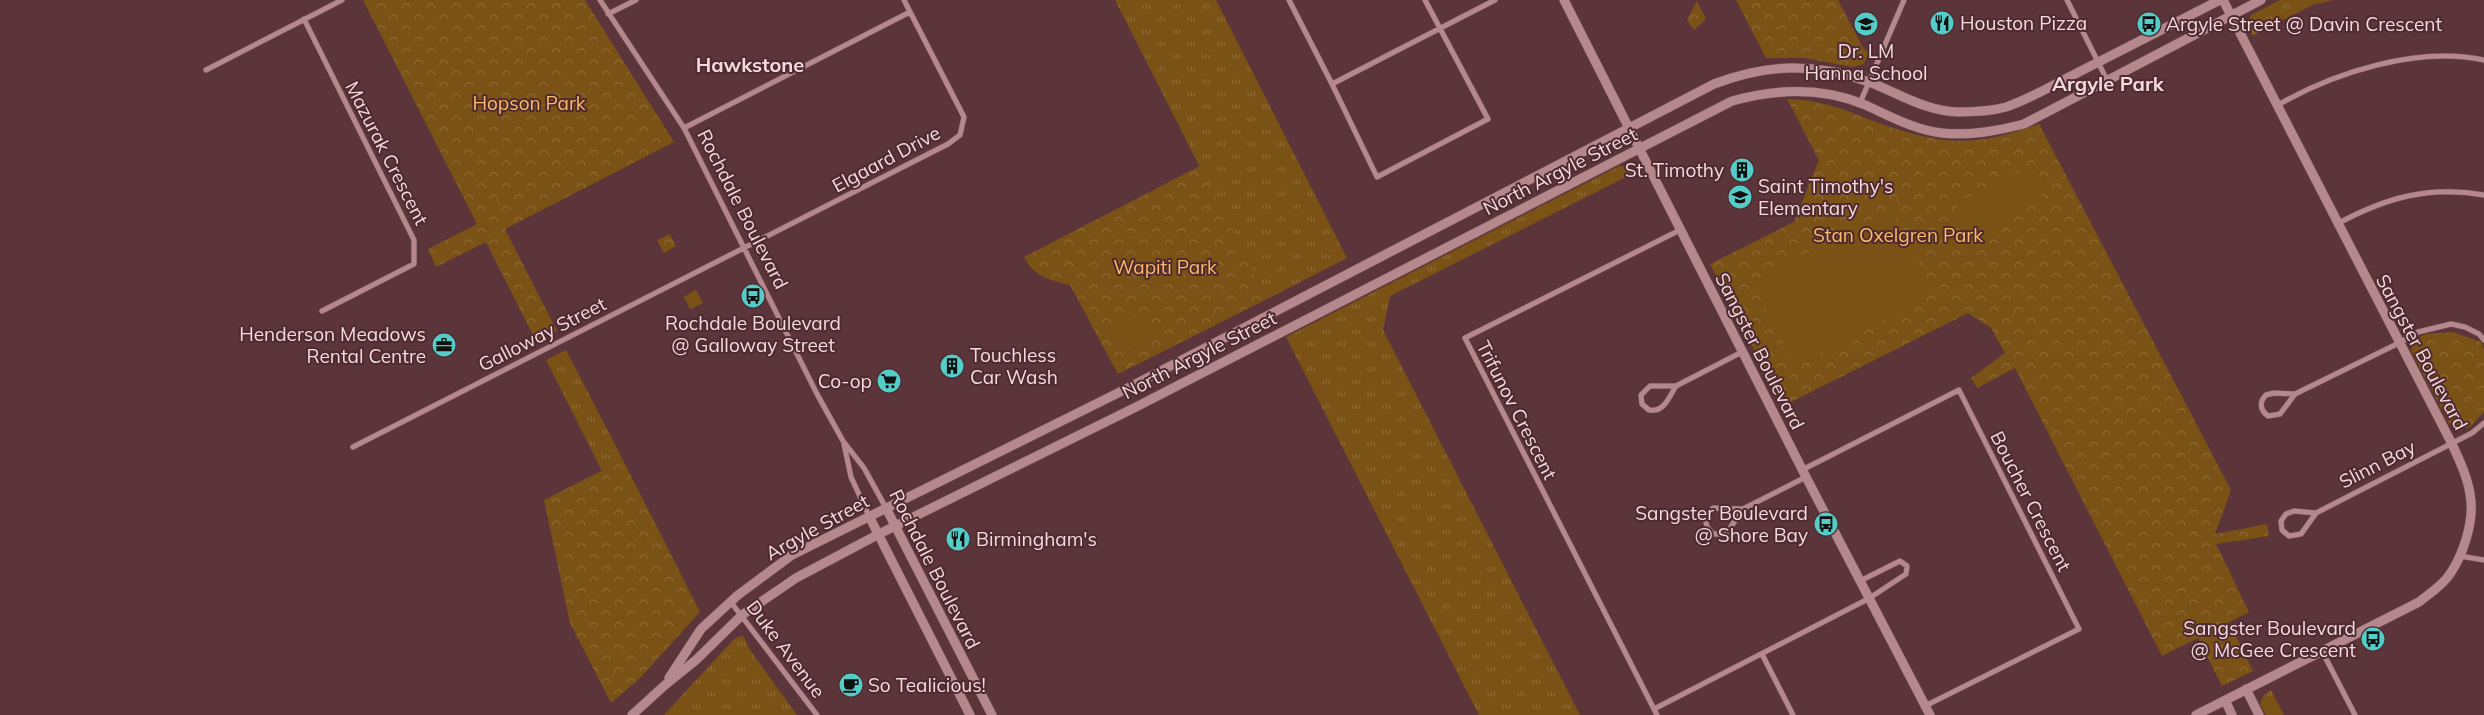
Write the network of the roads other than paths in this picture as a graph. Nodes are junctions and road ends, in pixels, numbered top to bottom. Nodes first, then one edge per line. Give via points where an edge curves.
1 (342, 0) edge
2 (600, 0) edge
3 (636, 0) edge
4 (904, 0) edge
5 (1290, 0) edge
6 (1426, 0) edge
7 (1495, 0) edge
8 (1564, 0) edge
9 (1904, 0) edge
10 (2067, 0) edge
11 (2221, 0) edge
12 (2261, 0) edge
13 (910, 12) junction
14 (608, 14) junction
15 (2231, 16) junction
16 (304, 20) junction
17 (1440, 27) junction
18 (2484, 60) edge
19 (2098, 63) junction
20 (206, 70) dead end
21 (2107, 80) junction
22 (1869, 82) junction
23 (1332, 84) junction
24 (1860, 103) junction
25 (2278, 105) junction
26 (684, 128) junction
27 (1630, 128) junction
28 (1640, 148) junction
29 (2484, 195) edge
30 (2337, 224) junction
31 (1680, 230) junction
32 (745, 249) junction
33 (322, 311) dead end
34 (2484, 340) edge
35 (2399, 343) junction
36 (1742, 352) junction
37 (1676, 386) junction
38 (2296, 394) junction
39 (2484, 423) edge
40 (843, 441) junction
41 (2451, 442) junction
42 (353, 447) dead end
43 (1804, 473) junction
44 (886, 508) junction
45 (1743, 509) junction
46 (2316, 513) junction
47 (869, 516) junction
48 (895, 526) junction
49 (879, 534) junction
50 (2460, 556) junction
51 (2484, 560) edge
52 (1860, 581) junction
53 (1868, 599) junction
54 (730, 601) junction
55 (742, 615) junction
56 (2322, 651) junction
57 (1762, 654) junction
58 (665, 684) junction
59 (2246, 689) junction
60 (2224, 700) junction
61 (1925, 706) junction
62 (1654, 709) junction
63 (632, 715) edge
64 (817, 715) edge
65 (970, 715) edge
66 (992, 715) edge
67 (1658, 715) edge
68 (1793, 715) edge
69 (1930, 715) edge
70 (2196, 715) edge
71 (2232, 715) edge
72 (2259, 715) edge
73 (2354, 715) edge

1 - 16 street
2 - 14 street, Rochdale Boulevard
3 - 14 street
4 - 13 street, Elgaard Drive
5 - 23 street
6 - 17 street
7 - 17 street
8 - 27 street, Sangster Boulevard
9 - 22 street
10 - 19 street
11 - 15 street, Sangster Boulevard
11 - 19 street, North Argyle Street
12 - 15 street, North Argyle Street
13 - 26 street
13 - 32 street, Elgaard Drive via 964,117 960,135
14 - 26 street, Rochdale Boulevard
15 - 21 street, North Argyle Street
15 - 25 street, Sangster Boulevard
16 - 20 street
16 - 33 street, Mazurak Crescent via 414,240 414,264
17 - 23 street
17 - 23 street via 1488,119 1377,176
18 - 25 street via 2423,57 2358,70 2307,89
19 - 21 street
19 - 22 street, North Argyle Street via 2005,107 1958,112 1939,110
21 - 24 street, North Argyle Street via 2024,124 1979,134 1940,132 1912,126
22 - 24 street
22 - 27 street, North Argyle Street via 1805,68 1762,70 1714,84
24 - 28 street, North Argyle Street via 1810,92 1759,94 1705,113
25 - 30 street, Sangster Boulevard
26 - 32 street, Rochdale Boulevard
27 - 28 street, Sangster Boulevard
27 - 44 street, North Argyle Street via 1131,386
28 - 31 street, Sangster Boulevard
28 - 48 street, North Argyle Street via 1040,456
29 - 30 street via 2463,191 2398,197 2368,207
30 - 35 street, Sangster Boulevard
31 - 36 street, Sangster Boulevard
31 - 62 street, Trifunov Crescent via 1465,338
32 - 40 street, Rochdale Boulevard
32 - 42 street, Galloway Street
34 - 35 street via 2465,327 2451,324 2418,332
35 - 38 street
35 - 41 street, Sangster Boulevard
36 - 37 street
36 - 43 street, Sangster Boulevard
37 - 37 street via 1646,388 1641,395 1642,404 1649,410 1657,410
38 - 38 street via 2266,395 2261,402 2262,410 2268,416 2276,416
39 - 41 street, Slinn Bay via 2472,433
40 - 44 street, Rochdale Boulevard via 864,468
40 - 47 street, Rochdale Boulevard via 851,477
41 - 46 street, Slinn Bay
41 - 50 street, Sangster Boulevard via 2465,472 2471,501 2468,529
43 - 45 street
43 - 52 street, Sangster Boulevard
43 - 61 street, Boucher Crescent via 1959,390 2079,629
44 - 47 street, Argyle Street
44 - 48 street, Rochdale Boulevard
45 - 45 street via 1713,508 1705,518 1707,527 1713,534 1726,534
46 - 46 street, Slinn Bay via 2294,511 2286,514 2281,521 2282,530 2289,536 2302,534
47 - 49 street, Rochdale Boulevard
47 - 54 street, Argyle Street via 792,555
48 - 49 street, Argyle Street
48 - 66 street, Rochdale Boulevard
49 - 55 street, Argyle Street via 796,578
49 - 65 street, Rochdale Boulevard
50 - 51 street
50 - 56 street, Sangster Boulevard via 2438,588 2419,602
52 - 53 street, Sangster Boulevard
52 - 53 street via 1900,561 1907,566 1906,574
53 - 57 street
53 - 61 street, Sangster Boulevard
54 - 55 street, Duke Avenue
54 - 58 street, Argyle Street via 701,629
55 - 58 street, Argyle Street via 696,660
55 - 64 street, Duke Avenue
56 - 59 street, Sangster Boulevard
56 - 73 street
57 - 62 street
57 - 68 street
58 - 63 street, Argyle Street
59 - 60 street, Sangster Boulevard
59 - 72 street
60 - 70 street, Sangster Boulevard
60 - 71 street
61 - 69 street, Sangster Boulevard
62 - 67 street, Trifunov Crescent

